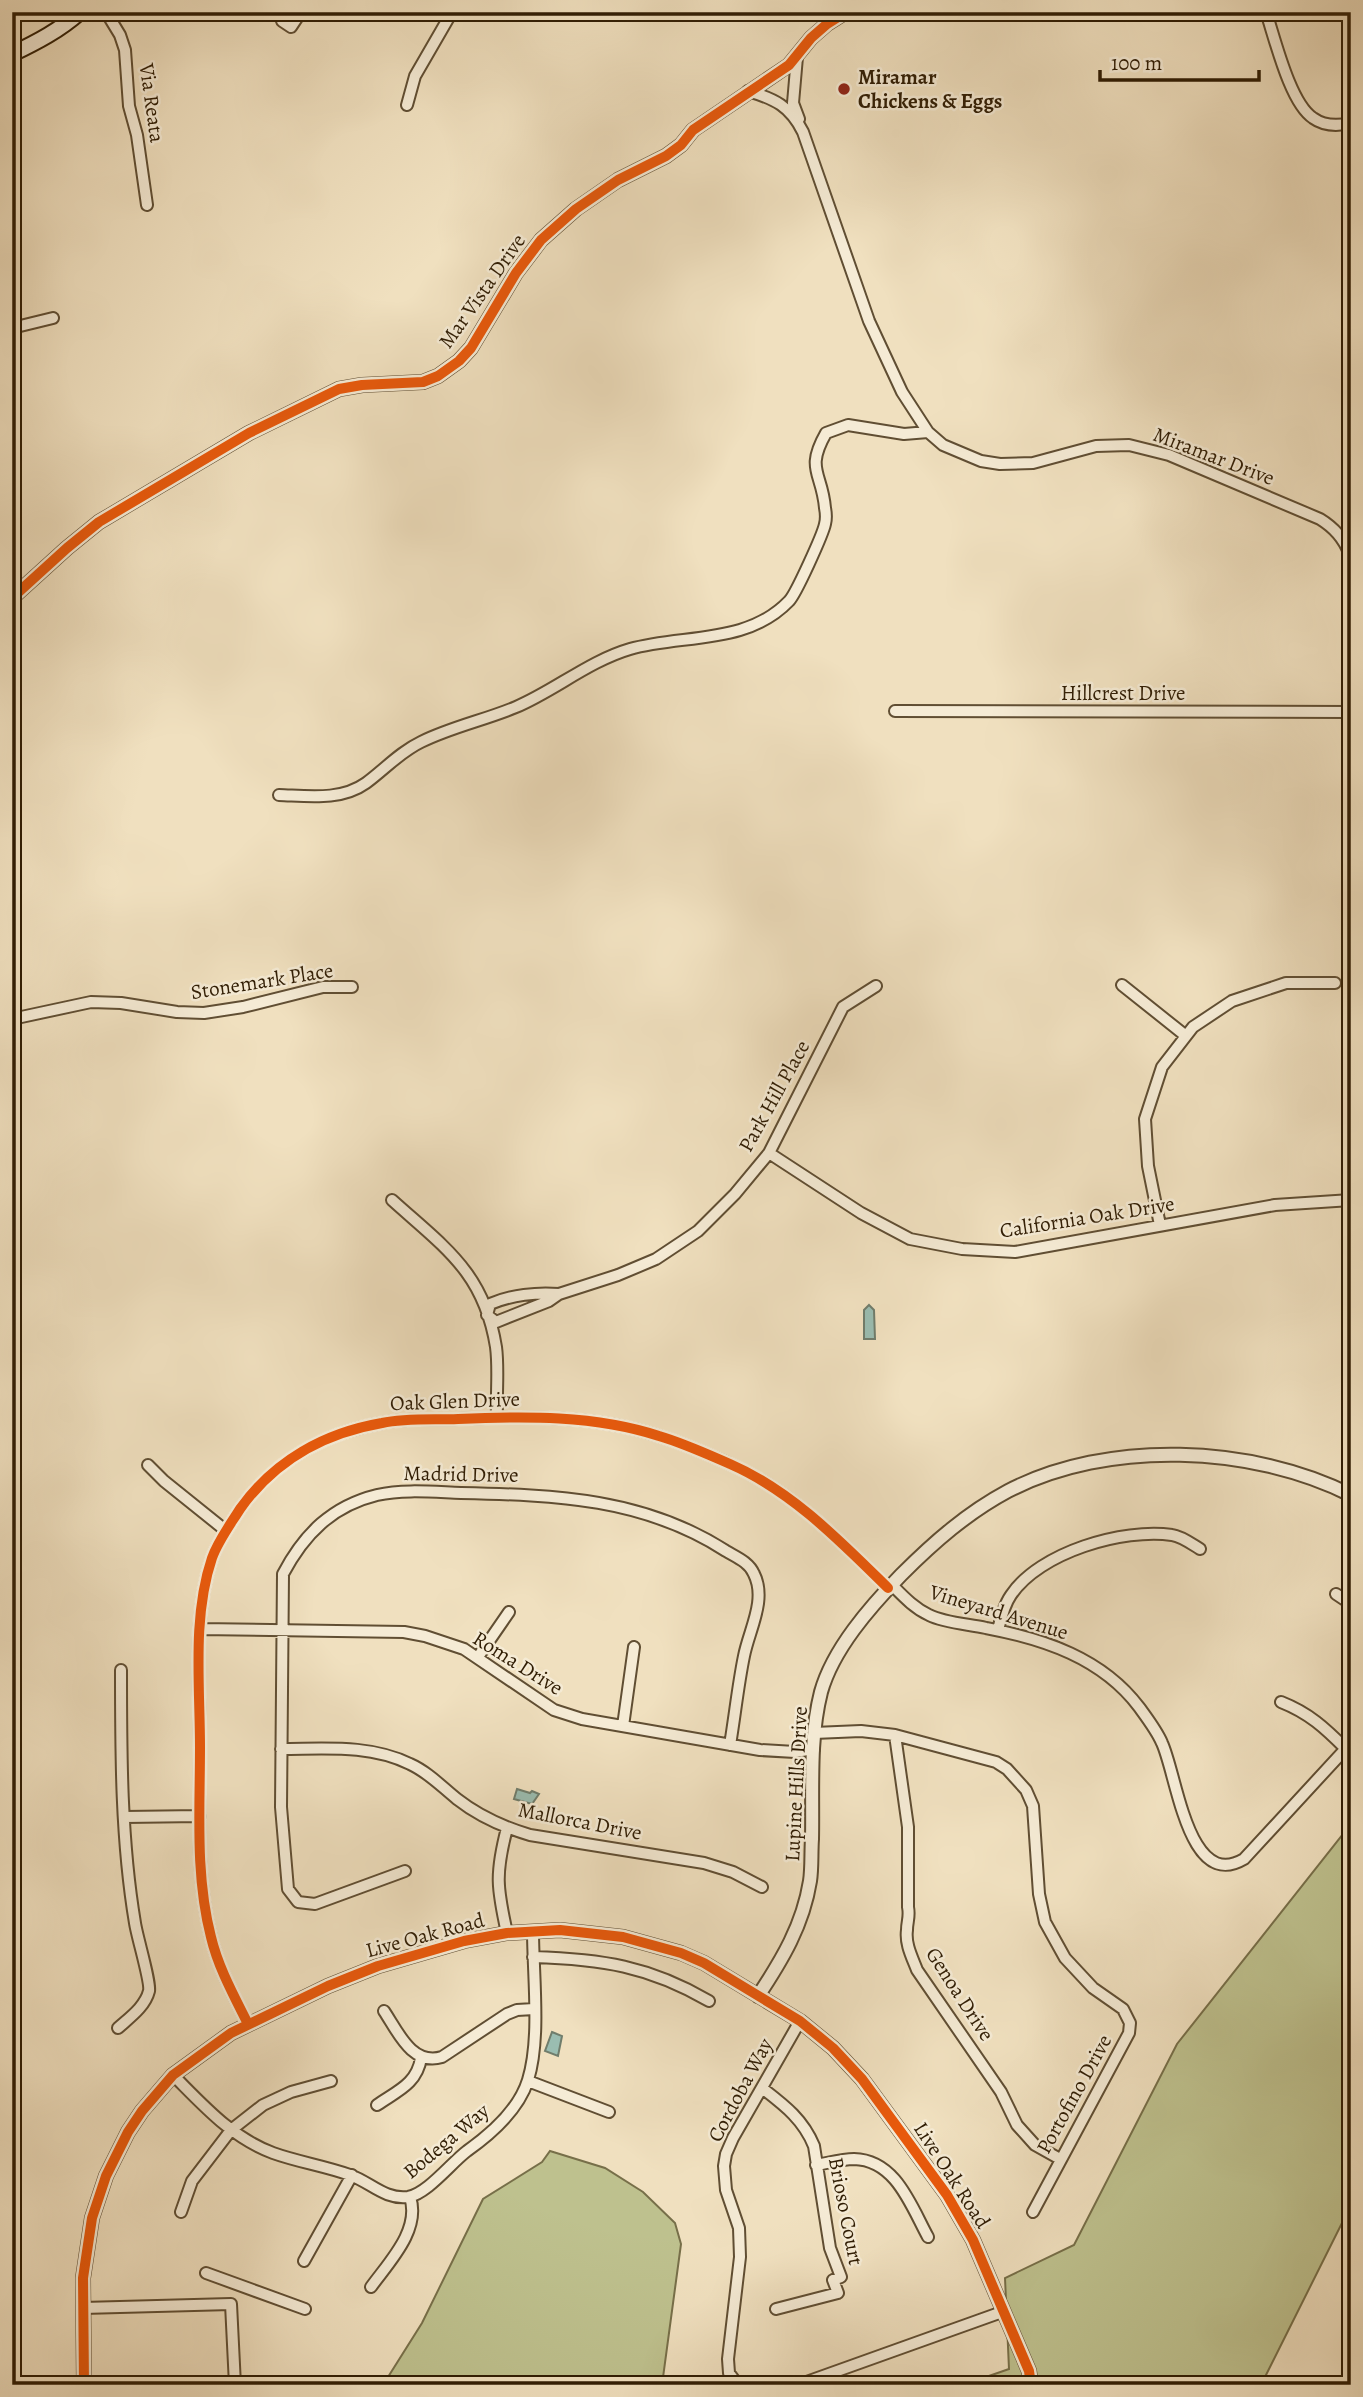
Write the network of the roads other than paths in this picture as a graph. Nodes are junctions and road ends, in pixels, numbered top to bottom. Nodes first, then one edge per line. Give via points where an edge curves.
1 (80, 12) edge
2 (106, 12) edge
3 (301, 12) edge
4 (452, 12) edge
5 (846, 12) edge
6 (1266, 12) edge
7 (282, 21) dead end
8 (12, 54) edge
9 (797, 57) junction
10 (748, 91) junction
11 (407, 105) dead end
12 (1351, 123) edge
13 (803, 132) junction
14 (147, 205) dead end
15 (53, 318) dead end
16 (12, 328) edge
17 (928, 432) junction
18 (12, 598) edge
19 (1351, 628) edge
20 (895, 711) dead end
21 (1351, 712) edge
22 (279, 795) dead end
23 (1335, 983) dead end
24 (1122, 985) dead end
25 (876, 986) dead end
26 (352, 987) dead end
27 (12, 1019) edge
28 (1186, 1036) junction
29 (769, 1153) junction
30 (392, 1200) dead end
31 (1351, 1200) edge
32 (1160, 1225) junction
33 (559, 1294) junction
34 (489, 1309) junction
35 (497, 1418) junction
36 (148, 1465) dead end
37 (1351, 1495) edge
38 (225, 1530) junction
39 (1200, 1549) dead end
40 (890, 1587) junction
41 (1336, 1594) dead end
42 (1351, 1604) edge
43 (509, 1612) dead end
44 (200, 1629) junction
45 (281, 1630) junction
46 (998, 1630) junction
47 (634, 1647) dead end
48 (478, 1657) junction
49 (121, 1670) dead end
50 (1281, 1702) dead end
51 (623, 1726) junction
52 (814, 1733) junction
53 (895, 1735) junction
54 (730, 1745) junction
55 (1348, 1746) edge
56 (281, 1749) junction
57 (814, 1749) junction
58 (200, 1816) junction
59 (125, 1817) junction
60 (507, 1828) junction
61 (405, 1871) dead end
62 (762, 1887) dead end
63 (533, 1931) junction
64 (507, 1933) junction
65 (533, 1957) junction
66 (758, 1996) junction
67 (709, 2001) dead end
68 (534, 2009) junction
69 (384, 2011) dead end
70 (800, 2021) junction
71 (248, 2024) junction
72 (118, 2028) dead end
73 (421, 2058) junction
74 (173, 2075) junction
75 (331, 2081) dead end
76 (528, 2081) junction
77 (762, 2088) junction
78 (377, 2105) dead end
79 (609, 2112) dead end
80 (231, 2130) junction
81 (1060, 2159) junction
82 (816, 2165) junction
83 (352, 2175) junction
84 (410, 2197) junction
85 (181, 2212) dead end
86 (1033, 2212) dead end
87 (928, 2237) dead end
88 (304, 2261) dead end
89 (206, 2273) dead end
90 (240, 2285) junction
91 (371, 2287) dead end
92 (231, 2304) junction
93 (83, 2308) junction
94 (305, 2309) dead end
95 (776, 2309) dead end
96 (1002, 2312) junction
97 (84, 2385) edge
98 (235, 2385) edge
99 (738, 2385) edge
100 (797, 2385) edge
101 (1031, 2385) edge

1 - 8 main road via 48,36
2 - 14 street, Via Reata via 125,50
3 - 7 street via 291,27
4 - 11 street via 415,76
5 - 9 street, Mar Vista Drive via 811,38
6 - 12 street via 1289,81 1310,117 1329,124
9 - 10 street, Mar Vista Drive
9 - 13 street, Miramar Drive via 793,103
10 - 13 street, Miramar Drive via 781,105 795,116
10 - 18 street, Mar Vista Drive via 693,130 666,156 618,180 541,240 471,348 438,376 423,382 339,389 249,433 99,522
13 - 17 street, Miramar Drive via 869,321 902,392
15 - 16 street
17 - 19 street, Miramar Drive via 943,445 1000,464 1033,463 1096,446 1129,445 1168,455 1320,519 1346,544 1349,554
17 - 22 street via 904,434 848,425 826,433 816,450 815,467 825,525 791,599 769,618 724,635 616,654 517,707 424,740 350,792 321,797
20 - 21 street, Hillcrest Drive
23 - 28 street via 1286,983 1232,1001
24 - 28 street
25 - 29 street, Park Hill Place via 843,1007
26 - 27 street, Stonemark Place via 323,987 204,1013 91,1002
28 - 32 street via 1162,1068 1145,1119 1148,1166
29 - 32 street, California Oak Drive via 910,1239 962,1249 1015,1252
29 - 33 street, Park Hill Place via 698,1231 656,1259
30 - 34 street via 456,1257
31 - 32 street, California Oak Drive via 1275,1205
33 - 34 street via 505,1298
33 - 34 street, Park Hill Place via 496,1322
34 - 35 street via 496,1350
35 - 38 street, Oak Glen Drive via 384,1422 331,1436 286,1461 255,1489
35 - 40 street, Oak Glen Drive via 607,1424 658,1435 733,1465 776,1489
36 - 38 street
37 - 40 street, Lupine Hills Drive via 1282,1468 1222,1458 1155,1456 1092,1462 1009,1490 962,1519
38 - 44 street, Oak Glen Drive via 212,1557
39 - 46 street via 1174,1534 1136,1535 1069,1552 1030,1575 1012,1594
40 - 46 street, Vineyard Avenue via 931,1616
40 - 52 street, Lupine Hills Drive via 846,1640 822,1690
41 - 42 street
43 - 48 street
44 - 45 street, Roma Drive
44 - 58 street, Oak Glen Drive
45 - 48 street, Roma Drive via 404,1632
45 - 54 street, Madrid Drive via 283,1574 295,1550 320,1522 376,1496 399,1492 528,1494 642,1512 696,1532 754,1573 758,1603 744,1655
45 - 56 street, Madrid Drive
46 - 55 street, Vineyard Avenue via 1054,1645 1086,1661 1138,1706 1162,1742 1194,1839 1210,1861 1224,1866 1244,1859
47 - 51 street
48 - 51 street, Roma Drive via 554,1710
49 - 59 street
50 - 55 street via 1303,1711
51 - 54 street, Roma Drive
52 - 53 street, Portofino Drive
52 - 57 street, Lupine Hills Drive
53 - 81 street, Genoa Drive via 908,1827 908,1947 917,1970 1001,2092 1017,2125 1035,2145
53 - 81 street, Portofino Drive via 996,1762 1026,1790 1033,1807 1045,1922 1065,1958 1093,1988 1123,2009 1130,2023 1129,2033
54 - 57 street, Roma Drive via 795,1752
56 - 60 street, Mallorca Drive via 354,1749 410,1763 485,1819
56 - 61 street, Madrid Drive via 288,1889 298,1902 315,1904
57 - 66 street, Lupine Hills Drive via 810,1880 798,1927
58 - 59 street
58 - 71 street, Oak Glen Drive via 201,1876 211,1937
59 - 72 street via 128,1885 150,1989 143,2005
60 - 62 street, Mallorca Drive via 704,1863
60 - 64 street via 498,1864 498,1891
63 - 64 street, Live Oak Road
63 - 65 street, Bodega Way
63 - 66 street, Live Oak Road via 623,1937 681,1953
64 - 71 street, Live Oak Road via 378,1966
65 - 67 street via 583,1958 646,1971
65 - 68 street, Bodega Way
66 - 70 street, Live Oak Road
68 - 73 street via 507,2014 442,2057
68 - 76 street, Bodega Way
69 - 73 street
70 - 77 street, Cordoba Way
70 - 96 street, Live Oak Road via 862,2079 947,2195 973,2240
71 - 74 street, Live Oak Road
73 - 78 street via 412,2081
74 - 80 street, Bodega Way
74 - 93 street, Live Oak Road via 128,2132 106,2176 92,2218
75 - 80 street via 263,2105
76 - 79 street
76 - 84 street, Bodega Way via 514,2106 485,2138
77 - 82 street, Brioso Court via 795,2113 814,2146
77 - 99 street, Cordoba Way via 733,2138 724,2166 726,2190 739,2228 728,2359 729,2373
80 - 83 street, Bodega Way via 274,2154
80 - 85 street via 191,2181
81 - 86 street, Portofino Drive
82 - 87 street via 852,2159 888,2171
82 - 95 street, Brioso Court via 830,2248 841,2277 833,2280 838,2293
83 - 84 street, Bodega Way via 386,2195
83 - 88 street
84 - 91 street via 411,2225
89 - 90 street
90 - 92 street
90 - 94 street
92 - 93 street
92 - 98 street
93 - 97 street, Live Oak Road
96 - 100 street
96 - 101 street, Live Oak Road

